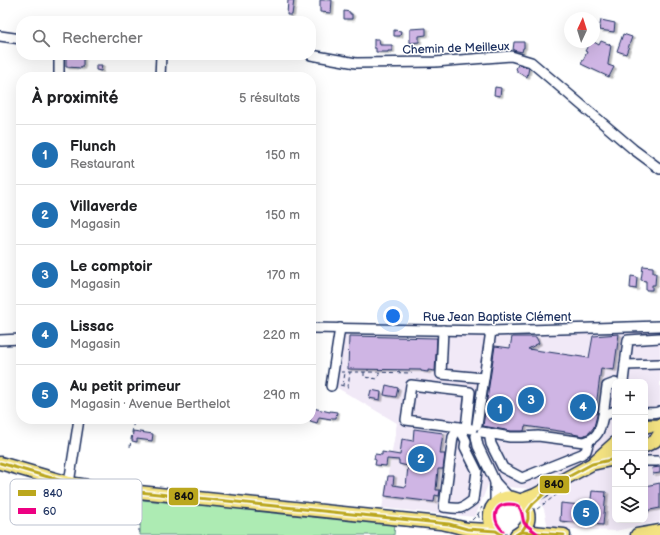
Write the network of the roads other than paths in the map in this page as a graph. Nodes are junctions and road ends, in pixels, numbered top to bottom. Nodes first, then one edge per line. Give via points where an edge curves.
1 (0, 36) edge
2 (16, 38) edge
3 (316, 56) edge
4 (59, 60) edge
5 (161, 60) edge
6 (59, 72) edge
7 (160, 72) edge
8 (660, 169) edge
9 (660, 326) edge
10 (316, 328) edge
11 (340, 328) junction
12 (443, 330) junction
13 (491, 331) junction
14 (660, 338) edge
15 (0, 340) edge
16 (16, 342) edge
17 (660, 364) edge
18 (625, 365) junction
19 (441, 374) junction
20 (484, 378) junction
21 (621, 379) edge
22 (612, 384) edge
23 (335, 385) road end
24 (442, 388) junction
25 (660, 411) edge
26 (612, 412) edge
27 (648, 412) edge
28 (602, 416) junction
29 (78, 424) edge
30 (474, 430) junction
31 (656, 431) edge
32 (589, 441) junction
33 (648, 444) edge
34 (612, 449) edge
35 (612, 460) edge
36 (648, 461) edge
37 (657, 461) dead end
38 (1, 464) edge
39 (592, 464) junction
40 (55, 479) edge
41 (70, 479) edge
42 (495, 482) junction
43 (558, 488) junction
44 (142, 492) edge
45 (515, 499) junction
46 (495, 503) junction
47 (484, 514) junction
48 (531, 514) junction
49 (450, 524) junction
50 (660, 531) edge
51 (499, 534) edge
52 (519, 534) edge
53 (546, 534) junction
54 (564, 535) edge
55 (637, 535) edge

1 - 2 street
3 - 8 street, Chemin de Meilleux via 356,63 435,62 511,56 531,62
4 - 6 street
5 - 7 street
9 - 13 street, Rue Jean Baptiste Clément
10 - 11 street, Rue Jean Baptiste Clément
11 - 12 street, Rue Jean Baptiste Clément
11 - 23 street
12 - 13 street, Rue Jean Baptiste Clément
12 - 19 street
13 - 20 street
14 - 18 street via 628,340
15 - 16 street
17 - 18 street
18 - 21 street
19 - 20 street
19 - 24 street
20 - 30 street
22 - 28 street via 607,386
24 - 30 street via 470,392
24 - 30 street via 411,385 406,420
25 - 27 street
26 - 28 street
28 - 32 street via 600,430
29 - 41 street
30 - 30 street via 453,437 444,507 457,509 473,500 477,471 465,447
30 - 32 street via 510,437 538,436
30 - 32 street via 491,444 503,468 522,478 582,454 586,451
30 - 42 street via 478,446
31 - 33 main road via 655,441
34 - 39 main road
35 - 39 main road
36 - 37 street
38 - 40 main road
39 - 43 main road
42 - 45 street
42 - 46 street
43 - 45 main road
43 - 48 main road via 533,504
44 - 49 main road
45 - 46 main road via 505,498
45 - 48 main road
46 - 47 main road
47 - 49 main road via 480,521
47 - 51 main road
48 - 52 main road via 525,529
48 - 53 main road
49 - 51 main road
50 - 55 main road
52 - 53 main road
53 - 54 main road

